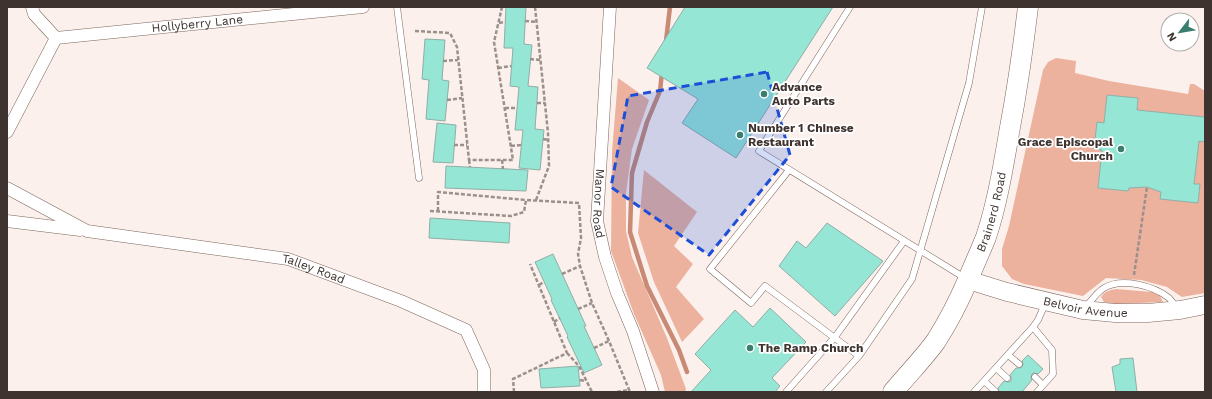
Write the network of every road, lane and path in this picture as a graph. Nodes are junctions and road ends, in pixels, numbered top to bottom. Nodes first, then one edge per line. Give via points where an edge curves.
1 (32, 7) edge
2 (363, 7) edge
3 (397, 7) edge
4 (502, 7) edge
5 (535, 7) edge
6 (610, 7) edge
7 (850, 7) edge
8 (982, 7) edge
9 (1028, 7) edge
10 (525, 21) dead end
11 (505, 22) dead end
12 (537, 22) junction
13 (498, 23) junction
14 (415, 31) dead end
15 (56, 38) junction
16 (530, 59) dead end
17 (458, 60) junction
18 (540, 60) junction
19 (443, 61) dead end
20 (511, 66) dead end
21 (498, 68) junction
22 (462, 98) junction
23 (447, 100) dead end
24 (537, 102) dead end
25 (544, 103) junction
26 (505, 108) junction
27 (517, 108) dead end
28 (7, 132) edge
29 (543, 139) dead end
30 (548, 140) junction
31 (454, 145) dead end
32 (467, 145) junction
33 (522, 145) dead end
34 (511, 146) junction
35 (469, 160) junction
36 (502, 160) junction
37 (470, 167) dead end
38 (503, 169) dead end
39 (789, 170) junction
40 (419, 178) dead end
41 (1147, 187) dead end
42 (7, 188) edge
43 (526, 200) junction
44 (536, 200) junction
45 (430, 211) dead end
46 (438, 211) junction
47 (7, 221) edge
48 (87, 230) junction
49 (904, 241) junction
50 (920, 250) junction
51 (530, 264) dead end
52 (580, 266) junction
53 (562, 274) dead end
54 (968, 280) junction
55 (544, 282) dead end
56 (1133, 284) junction
57 (539, 285) junction
58 (1046, 300) junction
59 (592, 304) junction
60 (1205, 306) edge
61 (578, 309) dead end
62 (1083, 310) junction
63 (1180, 310) junction
64 (560, 318) dead end
65 (554, 322) junction
66 (1033, 327) junction
67 (835, 337) junction
68 (610, 341) junction
69 (594, 348) dead end
70 (567, 353) junction
71 (1008, 355) junction
72 (859, 356) junction
73 (1019, 364) dead end
74 (996, 368) junction
75 (1035, 377) dead end
76 (1007, 378) dead end
77 (580, 380) dead end
78 (586, 381) junction
79 (984, 381) junction
80 (1043, 385) junction
81 (630, 391) edge
82 (995, 391) edge
83 (484, 392) edge
84 (514, 392) edge
85 (592, 392) edge
86 (617, 392) edge
87 (653, 392) edge
88 (786, 392) edge
89 (826, 392) edge
90 (893, 392) edge
91 (974, 392) edge
92 (1037, 392) edge

1 - 15 street via 34,14
2 - 15 street, Hollyberry Lane
3 - 40 lane
4 - 13 path
5 - 12 path
6 - 87 street, Manor Road via 598,221 605,257
7 - 39 lane via 759,151
8 - 50 lane via 968,83
9 - 54 main road, Brainerd Road via 1019,78 1002,174 986,236
10 - 12 path
11 - 13 path
12 - 18 path
13 - 21 path via 494,42
14 - 17 path via 450,33
15 - 28 street
16 - 18 path
17 - 19 path
17 - 22 path
18 - 25 path
20 - 21 path
21 - 26 path
22 - 23 path
22 - 32 path
24 - 25 path
25 - 30 path
26 - 27 path
26 - 34 path
29 - 30 path
30 - 44 path via 549,166
31 - 32 path
32 - 35 path
33 - 34 path
34 - 36 path via 513,160
35 - 36 path
35 - 37 path
36 - 38 path
39 - 49 lane
39 - 67 lane via 710,269 751,304 765,286
41 - 56 path
42 - 48 street, Talley Road
43 - 44 path
43 - 46 path via 524,212 511,216
43 - 46 path via 438,192
44 - 52 path via 579,203
45 - 46 path
47 - 48 street, Talley Road
48 - 83 street, Talley Road via 288,259 401,301 466,330 484,370
49 - 50 lane
49 - 67 lane
50 - 54 lane
50 - 72 lane via 912,279
51 - 57 path
52 - 53 path
52 - 59 path
54 - 58 street, Belvoir Avenue
54 - 90 main road, Brainerd Road via 959,302 935,342
55 - 57 path
56 - 62 lane via 1115,284 1103,288
56 - 63 lane via 1159,292
57 - 65 path
58 - 62 street, Belvoir Avenue
58 - 66 lane
59 - 61 path
59 - 68 path
60 - 63 street, Belvoir Avenue
62 - 63 street, Belvoir Avenue via 1148,313
64 - 65 path
65 - 70 path
66 - 71 lane
66 - 80 lane via 1052,350 1053,374
67 - 72 lane
67 - 88 lane
68 - 69 path
68 - 81 path
70 - 78 path via 579,366
70 - 84 path via 513,380
71 - 73 lane
71 - 74 lane
72 - 89 lane
74 - 76 lane
74 - 79 lane
75 - 80 lane
77 - 78 path
78 - 85 path
79 - 82 lane
79 - 91 lane
80 - 92 lane
81 - 86 path

